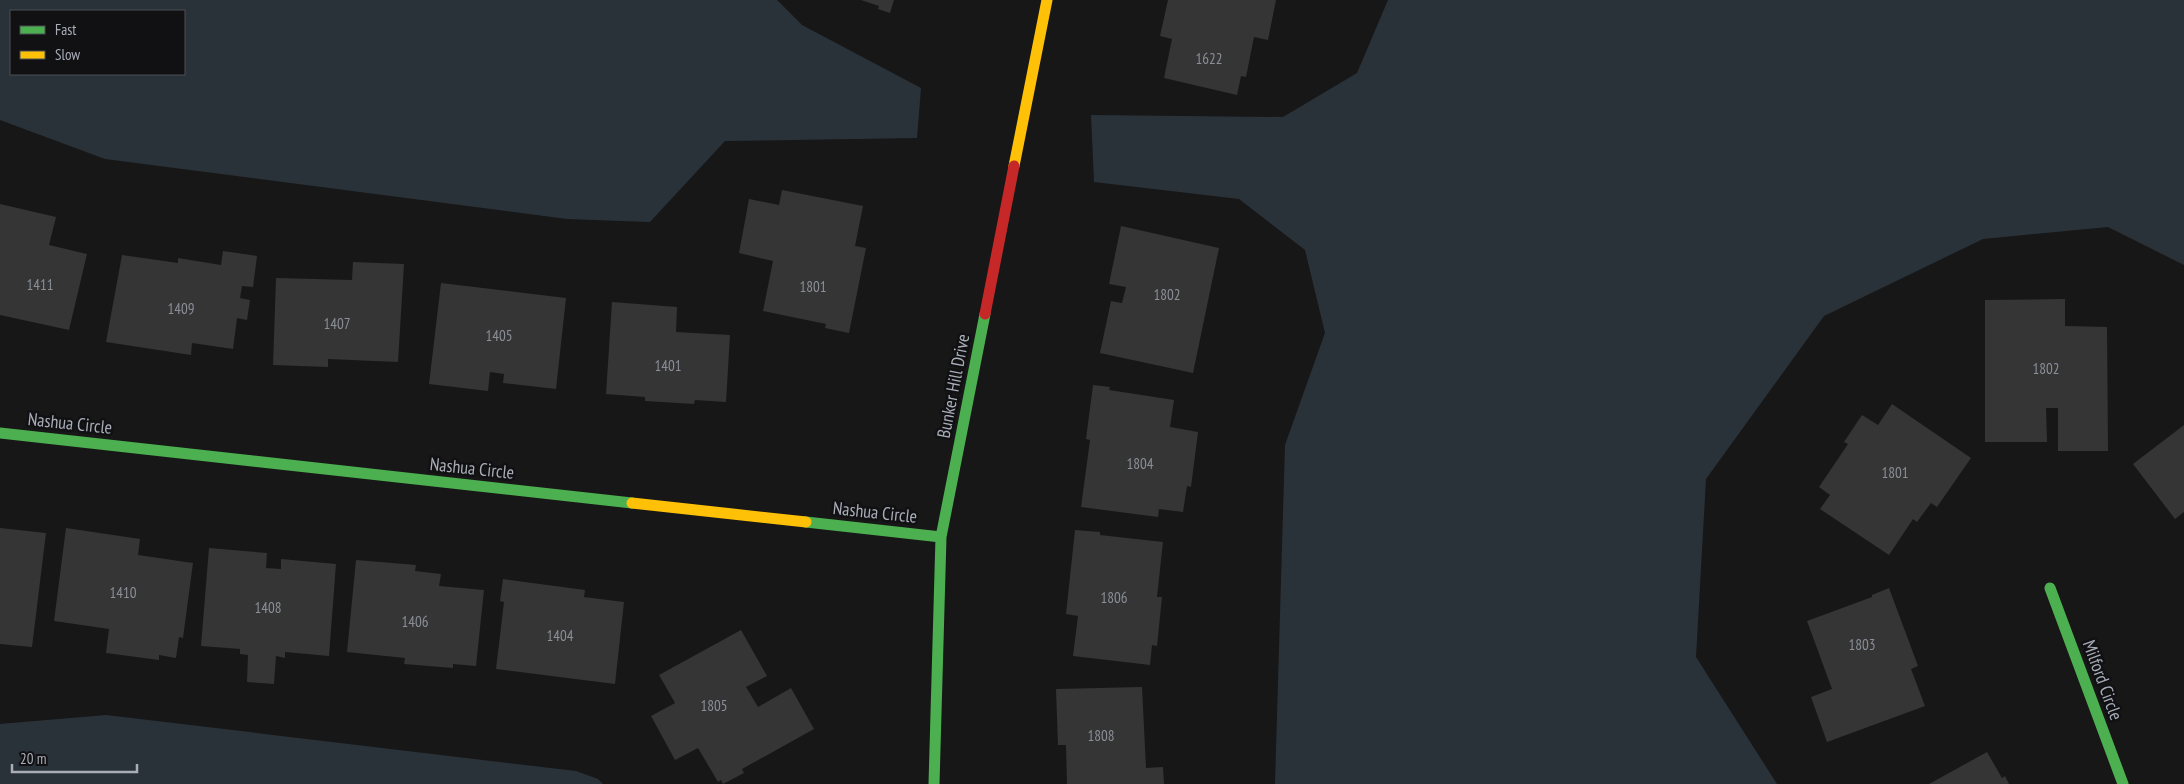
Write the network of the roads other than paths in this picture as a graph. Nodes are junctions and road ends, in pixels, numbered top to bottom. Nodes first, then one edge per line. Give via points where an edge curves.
1 (1047, 0) edge
2 (0, 433) edge
3 (941, 537) junction
4 (2050, 588) dead end
5 (934, 784) edge
6 (2123, 784) edge

1 - 3 street, Bunker Hill Drive
2 - 3 street, Nashua Circle
3 - 5 street, Bunker Hill Drive
4 - 6 street, Milford Circle

